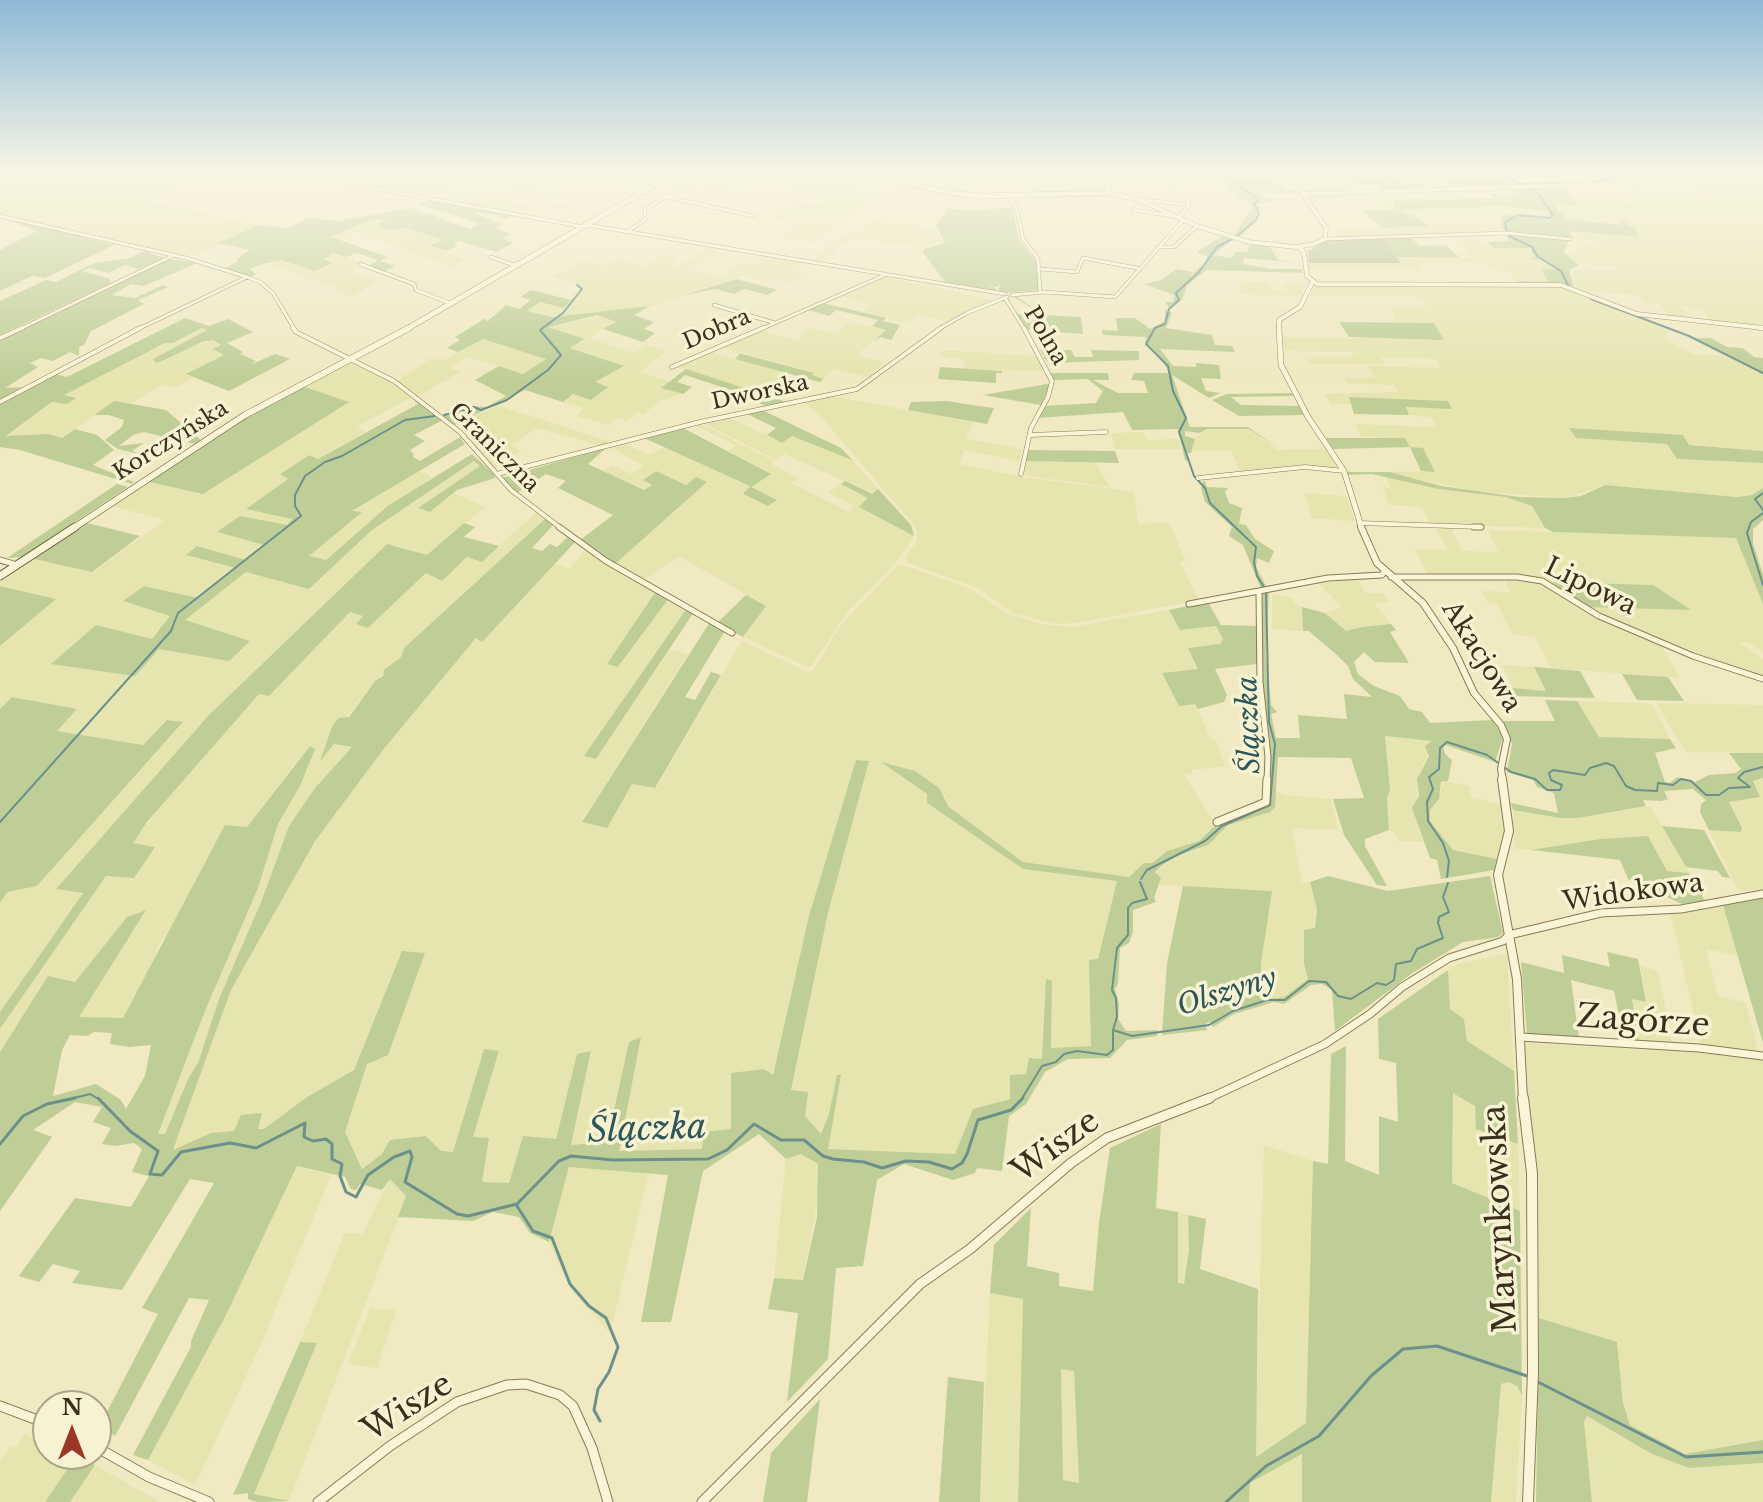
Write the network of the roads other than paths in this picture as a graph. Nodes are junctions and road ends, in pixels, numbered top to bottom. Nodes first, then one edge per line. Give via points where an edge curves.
1 (108, 241) edge
2 (559, 241) edge
3 (682, 241) edge
4 (1025, 241) edge
5 (1163, 241) edge
6 (1180, 241) edge
7 (1247, 241) edge
8 (1318, 241) edge
9 (1158, 247) junction
10 (1299, 247) junction
11 (172, 256) junction
12 (491, 257) dead end
13 (360, 264) dead end
14 (517, 266) junction
15 (1137, 268) junction
16 (1041, 269) junction
17 (886, 274) junction
18 (247, 277) junction
19 (1312, 283) junction
20 (1040, 292) junction
21 (1007, 296) junction
22 (452, 304) junction
23 (714, 305) dead end
24 (775, 323) junction
25 (1763, 328) edge
26 (0, 338) edge
27 (352, 359) junction
28 (672, 367) dead end
29 (0, 402) edge
30 (1106, 432) dead end
31 (1030, 435) junction
32 (1344, 471) junction
33 (497, 474) junction
34 (1021, 474) dead end
35 (1198, 478) dead end
36 (1359, 523) junction
37 (1481, 527) dead end
38 (0, 560) edge
39 (17, 565) junction
40 (1388, 575) junction
41 (0, 576) edge
42 (1259, 591) junction
43 (1189, 604) dead end
44 (732, 633) dead end
45 (1763, 679) edge
46 (1217, 822) dead end
47 (1763, 894) edge
48 (1509, 935) junction
49 (1520, 1037) junction
50 (1763, 1056) edge
51 (0, 1406) edge
52 (32, 1418) edge
53 (112, 1456) edge
54 (209, 1502) edge
55 (318, 1502) edge
56 (608, 1502) edge
57 (702, 1502) edge
58 (1528, 1502) edge

1 - 11 street, Graniczna
2 - 14 main road, Korczyńska
3 - 17 street
4 - 16 street
5 - 9 street
6 - 9 street via 1174,247
7 - 10 street
8 - 10 street
9 - 15 street
10 - 19 street
11 - 18 street, Graniczna
11 - 26 street
12 - 14 street
13 - 22 street
14 - 22 main road, Korczyńska
15 - 16 street via 1083,258 1077,272
15 - 20 street via 1115,297
16 - 20 street
17 - 21 street
17 - 24 street, Dobra
18 - 27 street, Graniczna via 273,293 296,332
18 - 29 street
19 - 25 street via 1568,287 1637,314
19 - 32 street, Akacjowa via 1300,307 1279,320 1278,353 1294,392
20 - 21 street
21 - 31 street, Polna via 1052,381
21 - 33 street, Dworska via 920,340 857,389
22 - 27 main road, Korczyńska
23 - 24 street, Dobra
24 - 28 street, Dobra
27 - 33 street, Graniczna via 405,388 460,432
27 - 39 main road, Korczyńska via 245,415
30 - 31 street
31 - 34 street, Polna
32 - 35 street via 1305,467
32 - 36 street, Akacjowa
33 - 44 street, Graniczna via 530,506 606,561
36 - 37 street
36 - 40 street, Akacjowa
38 - 39 street
39 - 41 main road, Korczyńska
40 - 42 street, Lipowa via 1328,578
40 - 45 street, Lipowa via 1542,581 1599,616
40 - 48 street, Akacjowa via 1428,609 1474,693 1505,731 1501,765 1509,831 1498,875
42 - 43 street, Lipowa
42 - 46 street via 1266,802
47 - 48 street, Widokowa via 1681,909 1601,913
48 - 49 street, Marynkowska
48 - 57 street, Wisze via 1449,958 1325,1044 1224,1092 1124,1129 1082,1154 920,1284
49 - 50 street, Zagórze
49 - 58 street, Marynkowska via 1533,1229
51 - 52 street
53 - 54 street
55 - 56 street, Wisze via 457,1402 526,1384 560,1395 573,1406

